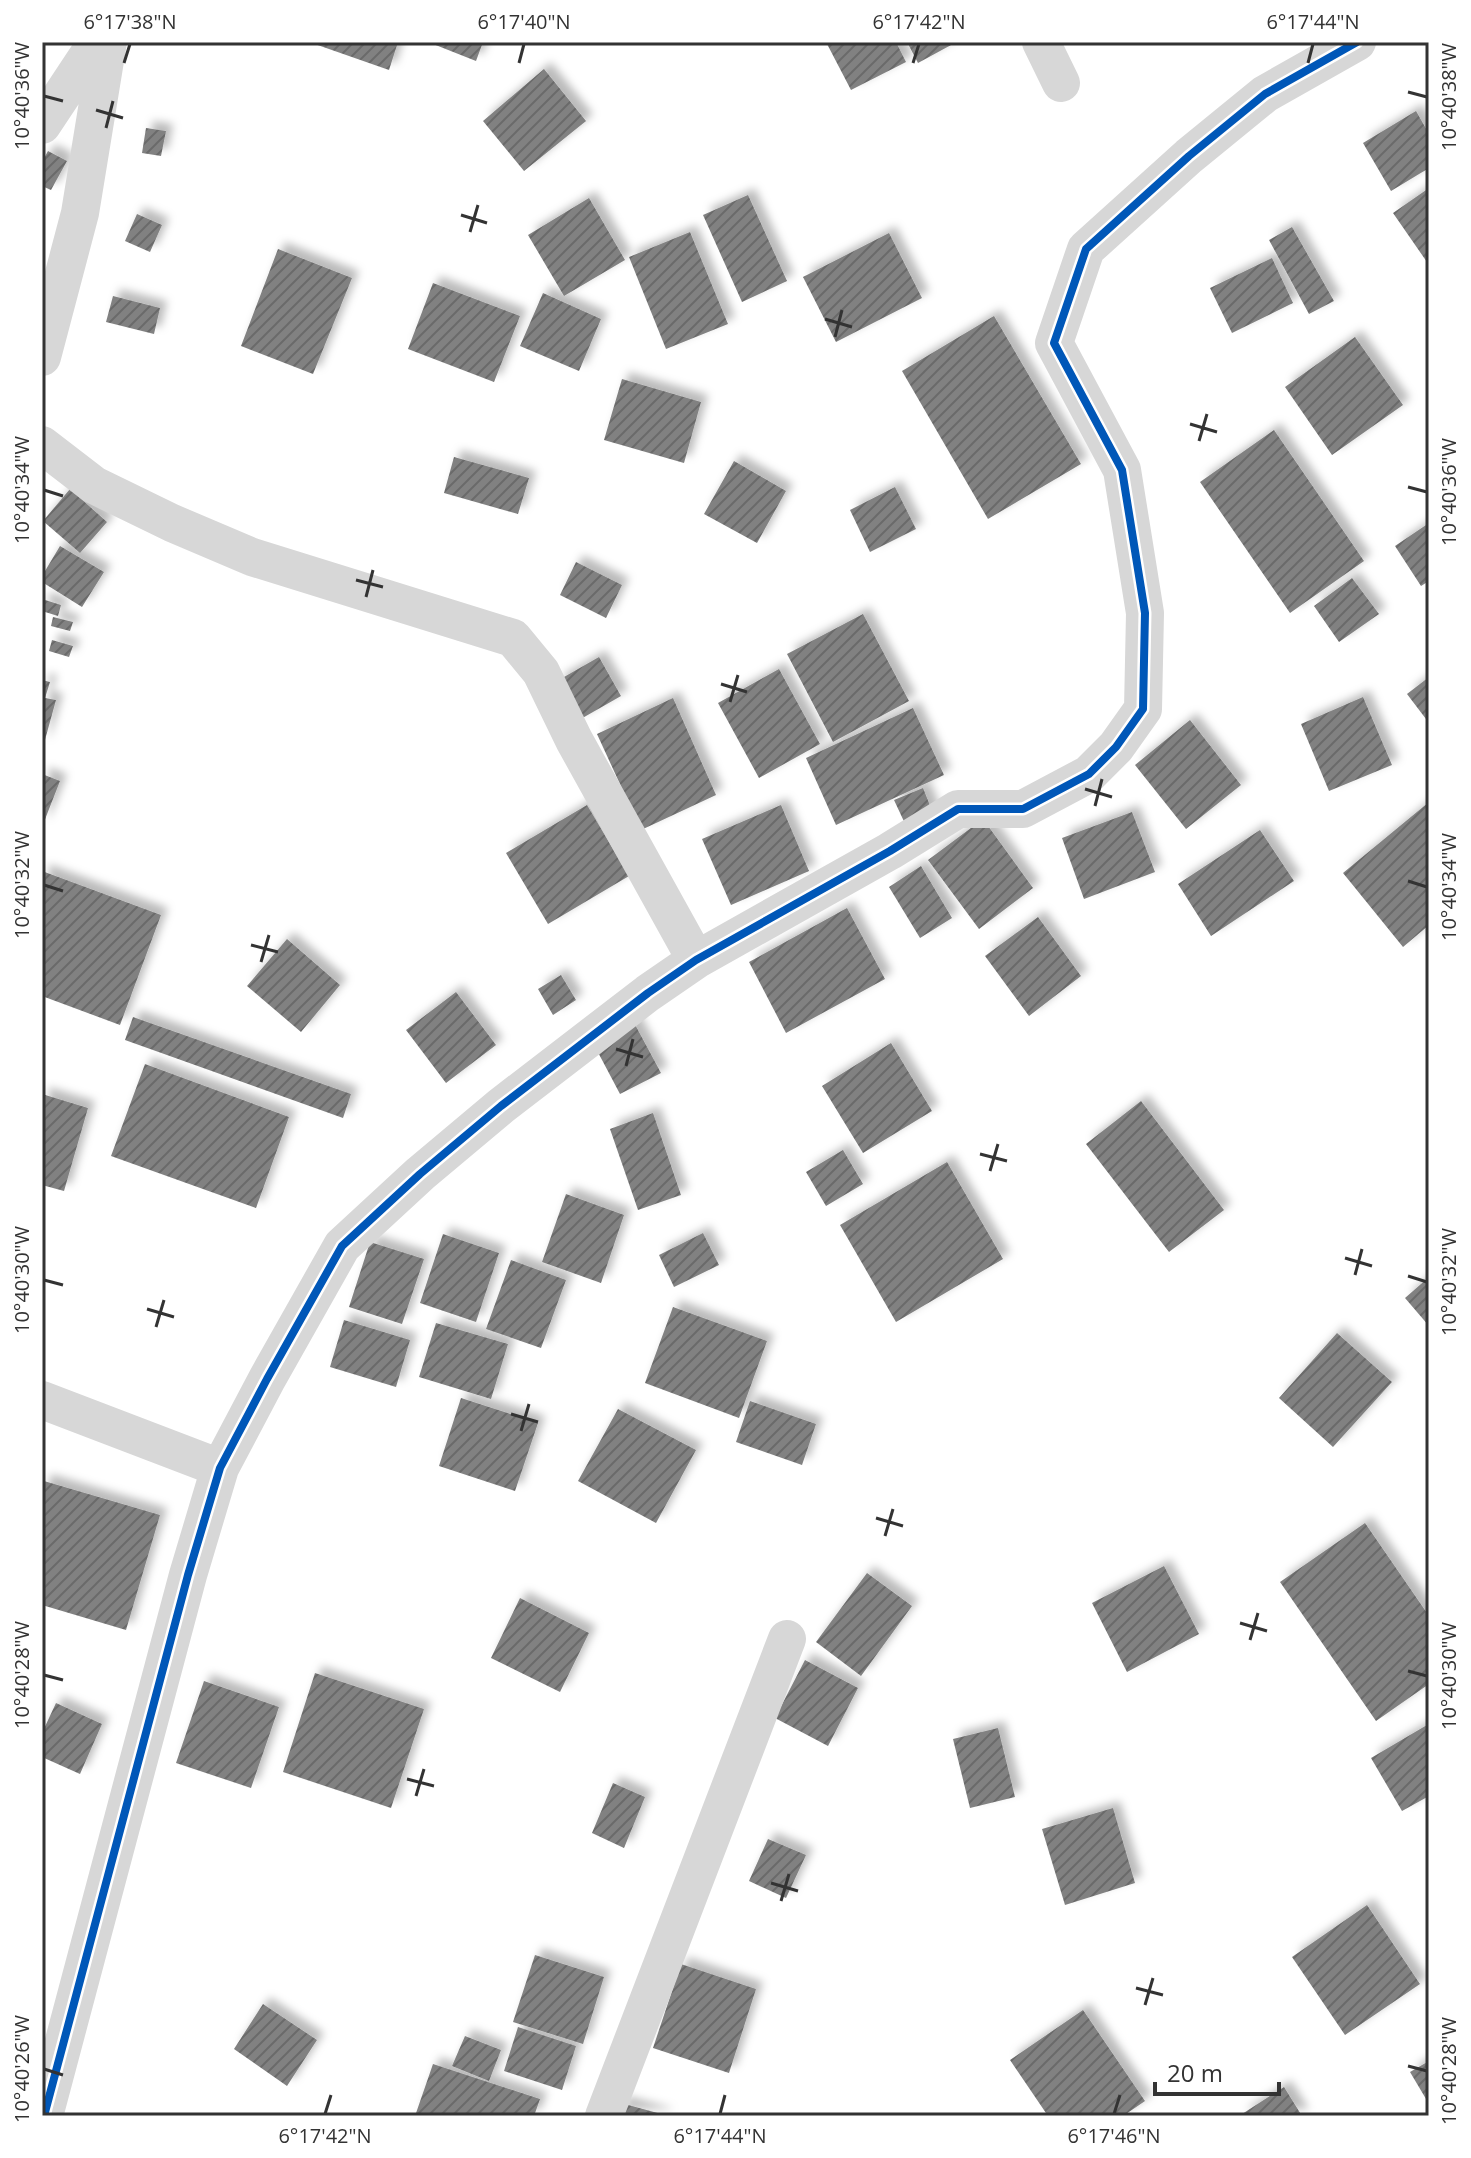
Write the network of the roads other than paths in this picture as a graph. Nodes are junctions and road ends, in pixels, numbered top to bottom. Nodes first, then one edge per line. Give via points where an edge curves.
1 (97, 42) edge
2 (108, 42) edge
3 (1041, 42) edge
4 (1357, 42) edge
5 (1061, 83) dead end
6 (42, 125) edge
7 (42, 357) edge
8 (42, 445) edge
9 (696, 960) junction
10 (42, 1400) edge
11 (220, 1468) junction
12 (787, 1639) dead end
13 (44, 2116) edge
14 (604, 2116) edge

1 - 6 street
2 - 7 street via 80,213
3 - 5 street
4 - 9 street via 1265,94 1086,249 1081,262 1054,343 1122,470 1145,613 1143,709 1116,747 1089,774 1023,809 958,809
8 - 9 street via 94,485 252,557 513,638 541,672
9 - 11 street via 501,1106 342,1246
10 - 11 street
11 - 13 street
12 - 14 street

